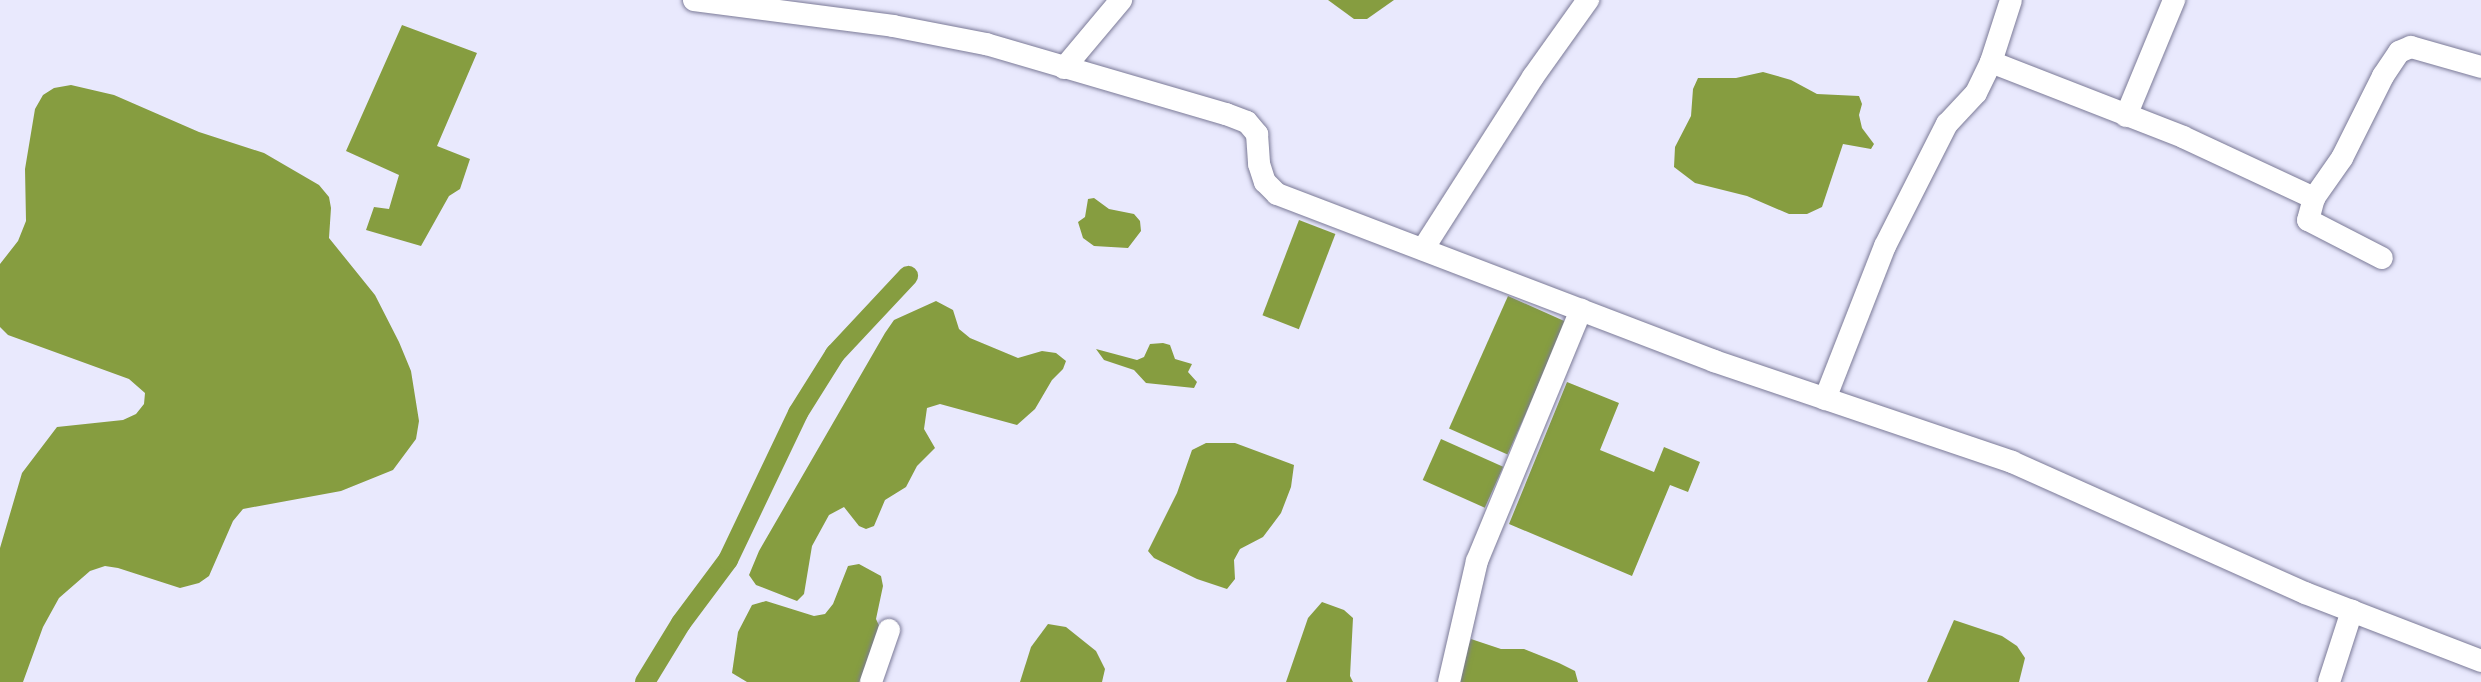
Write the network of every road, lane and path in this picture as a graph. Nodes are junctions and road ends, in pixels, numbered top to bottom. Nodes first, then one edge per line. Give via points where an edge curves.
1 (694, 0) edge
2 (1121, 0) edge
3 (1588, 0) edge
4 (2011, 0) edge
5 (2174, 0) edge
6 (827, 9) edge
7 (1991, 62) junction
8 (2481, 67) edge
9 (1064, 68) junction
10 (2126, 116) junction
11 (2314, 198) junction
12 (1423, 249) junction
13 (2382, 258) dead end
14 (1581, 310) junction
15 (1825, 399) junction
16 (2352, 611) junction
17 (889, 630) dead end
18 (2481, 661) edge
19 (871, 682) edge
20 (1449, 682) edge
21 (2329, 682) edge

1 - 6 street
2 - 9 street
3 - 12 street
4 - 7 street
5 - 10 street
6 - 9 street via 986,44
7 - 10 street
7 - 15 street via 1976,93 1947,124 1885,246
8 - 11 street via 2411,47 2399,52 2342,158
9 - 12 street via 1247,122 1257,134 1265,182 1277,194
10 - 11 street
11 - 13 street via 2308,220
12 - 14 street
14 - 15 street
14 - 20 street via 1477,561
15 - 16 street via 2012,462
16 - 18 street
16 - 21 street
17 - 19 street

